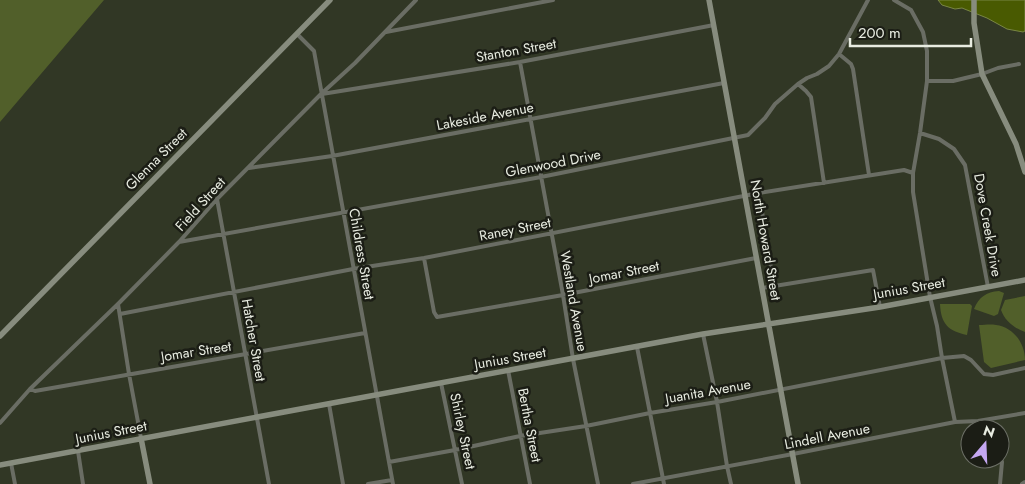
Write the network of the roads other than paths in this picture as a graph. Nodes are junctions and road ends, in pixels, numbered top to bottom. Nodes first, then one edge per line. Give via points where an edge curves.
1 (330, 0) edge
2 (416, 0) edge
3 (553, 0) edge
4 (709, 0) edge
5 (868, 0) edge
6 (894, 0) edge
7 (974, 0) edge
8 (714, 25) junction
9 (385, 32) junction
10 (297, 34) junction
11 (839, 54) junction
12 (520, 62) junction
13 (1019, 64) dead end
14 (982, 74) junction
15 (926, 81) junction
16 (724, 83) junction
17 (798, 84) junction
18 (321, 94) junction
19 (530, 119) junction
20 (920, 133) junction
21 (734, 139) junction
22 (332, 156) junction
23 (248, 168) junction
24 (1025, 172) edge
25 (913, 173) junction
26 (869, 175) junction
27 (541, 177) junction
28 (824, 183) junction
29 (759, 193) junction
30 (745, 196) junction
31 (217, 199) junction
32 (343, 213) junction
33 (224, 234) junction
34 (551, 234) junction
35 (179, 242) junction
36 (424, 258) junction
37 (756, 258) junction
38 (353, 269) junction
39 (1025, 280) edge
40 (774, 286) junction
41 (988, 287) junction
42 (762, 288) junction
43 (234, 292) junction
44 (563, 296) junction
45 (930, 297) junction
46 (118, 304) junction
47 (880, 307) junction
48 (120, 314) junction
49 (769, 323) junction
50 (365, 333) junction
51 (703, 334) junction
52 (0, 336) edge
53 (638, 347) junction
54 (246, 354) junction
55 (942, 358) junction
56 (573, 359) junction
57 (1025, 368) edge
58 (508, 370) junction
59 (129, 374) junction
60 (441, 383) junction
61 (30, 389) junction
62 (781, 389) junction
63 (376, 395) junction
64 (717, 402) junction
65 (329, 404) junction
66 (650, 413) junction
67 (1025, 413) edge
68 (257, 417) junction
69 (990, 419) edge
70 (955, 422) junction
71 (960, 422) edge
72 (0, 423) edge
73 (586, 426) junction
74 (520, 436) junction
75 (141, 438) junction
76 (455, 450) junction
77 (78, 451) junction
78 (793, 454) junction
79 (389, 462) junction
80 (11, 463) junction
81 (0, 465) edge
82 (727, 466) junction
83 (1001, 469) edge
84 (663, 479) junction
85 (392, 482) edge
86 (1025, 482) edge
87 (15, 484) edge
88 (83, 484) edge
89 (150, 484) edge
90 (269, 484) edge
91 (343, 484) edge
92 (368, 484) edge
93 (462, 484) edge
94 (530, 484) edge
95 (598, 484) edge
96 (633, 484) edge
97 (664, 484) edge
98 (731, 484) edge
99 (798, 484) edge
100 (1000, 484) edge
101 (1022, 484) edge

1 - 10 street, Glenna Street
2 - 9 street, Field Street
3 - 9 street
4 - 8 street, North Howard Street
5 - 11 street, Glenwood Drive
6 - 15 street via 911,10 923,32 927,51
7 - 14 street
8 - 12 street, Stanton Street
8 - 16 street, North Howard Street
9 - 18 street, Field Street
10 - 18 street, Childress Street via 314,51
10 - 52 street, Glenna Street
11 - 17 street, Glenwood Drive via 829,66
11 - 26 street via 853,69
12 - 18 street, Stanton Street
12 - 19 street, Westland Avenue
13 - 14 street
14 - 15 street via 952,82
14 - 24 street via 1016,144
15 - 20 street
16 - 19 street, Lakeside Avenue
16 - 21 street, North Howard Street
17 - 21 street, Glenwood Drive via 748,135
17 - 28 street via 811,97
18 - 22 street, Childress Street
18 - 23 street, Field Street
19 - 22 street, Lakeside Avenue
19 - 27 street, Westland Avenue
20 - 25 street
20 - 41 street, Dove Creek Drive via 939,139 954,149 966,165
21 - 27 street, Glenwood Drive
21 - 30 street, North Howard Street
22 - 23 street, Lakeside Avenue
22 - 32 street, Childress Street
23 - 31 street, Field Street
25 - 26 street, Raney Street via 904,170
25 - 45 street via 913,192
26 - 28 street, Raney Street
27 - 32 street, Glenwood Drive
27 - 34 street, Westland Avenue
28 - 29 street, Raney Street
29 - 30 street, Raney Street
29 - 40 street
30 - 34 street, Raney Street
30 - 37 street, North Howard Street
31 - 33 street, Hatcher Street
31 - 35 street, Field Street
32 - 33 street, Glenwood Drive
32 - 38 street, Childress Street
33 - 35 street, Glenwood Drive
33 - 43 street, Hatcher Street
34 - 36 street, Raney Street
34 - 44 street, Westland Avenue
35 - 46 street, Field Street
36 - 38 street, Raney Street
36 - 44 street, Jomar Street via 437,317
37 - 42 street, North Howard Street
37 - 44 street, Jomar Street
38 - 43 street, Raney Street
38 - 50 street, Childress Street
39 - 41 street, Junius Street
40 - 42 street
40 - 47 street via 873,270
41 - 45 street, Junius Street
42 - 49 street, North Howard Street
43 - 48 street, Raney Street
43 - 54 street, Hatcher Street
44 - 56 street, Westland Avenue
45 - 47 street, Junius Street
45 - 55 street
46 - 48 street
46 - 61 street, Field Street
47 - 49 street, Junius Street
48 - 59 street
49 - 51 street, Junius Street
49 - 62 street, North Howard Street
50 - 54 street, Jomar Street
50 - 63 street, Childress Street
51 - 53 street, Junius Street
51 - 64 street
53 - 56 street, Junius Street
53 - 66 street
54 - 59 street, Jomar Street
54 - 68 street, Hatcher Street
55 - 57 street, Juanita Avenue via 964,356 984,374
55 - 62 street, Juanita Avenue
55 - 70 street
56 - 58 street, Junius Street
56 - 73 street, Westland Avenue
58 - 60 street, Junius Street
58 - 74 street, Bertha Street
59 - 61 street, Jomar Street
59 - 75 street
60 - 63 street, Junius Street
60 - 76 street, Shirley Street
61 - 72 street, Field Street
62 - 64 street, Juanita Avenue
62 - 78 street, North Howard Street
63 - 65 street, Junius Street
63 - 79 street, Childress Street
64 - 66 street, Juanita Avenue
64 - 82 street
65 - 68 street, Junius Street
65 - 91 street
66 - 73 street, Juanita Avenue
66 - 84 street
67 - 69 street, Lindell Avenue
68 - 75 street, Junius Street
68 - 90 street, Hatcher Street
70 - 71 street, Lindell Avenue
70 - 78 street, Lindell Avenue
73 - 74 street, Juanita Avenue
73 - 95 street, Westland Avenue
74 - 76 street, Juanita Avenue
74 - 94 street, Bertha Street
75 - 77 street, Junius Street
75 - 89 street
76 - 79 street, Juanita Avenue
76 - 93 street, Shirley Street
77 - 80 street, Junius Street
77 - 88 street
78 - 82 street, Lindell Avenue
78 - 99 street, North Howard Street
79 - 85 street, Childress Street
80 - 81 street, Junius Street
80 - 87 street
82 - 84 street, Lindell Avenue
82 - 98 street
83 - 100 street
84 - 96 street, Lindell Avenue
84 - 97 street
85 - 92 street
86 - 101 street

